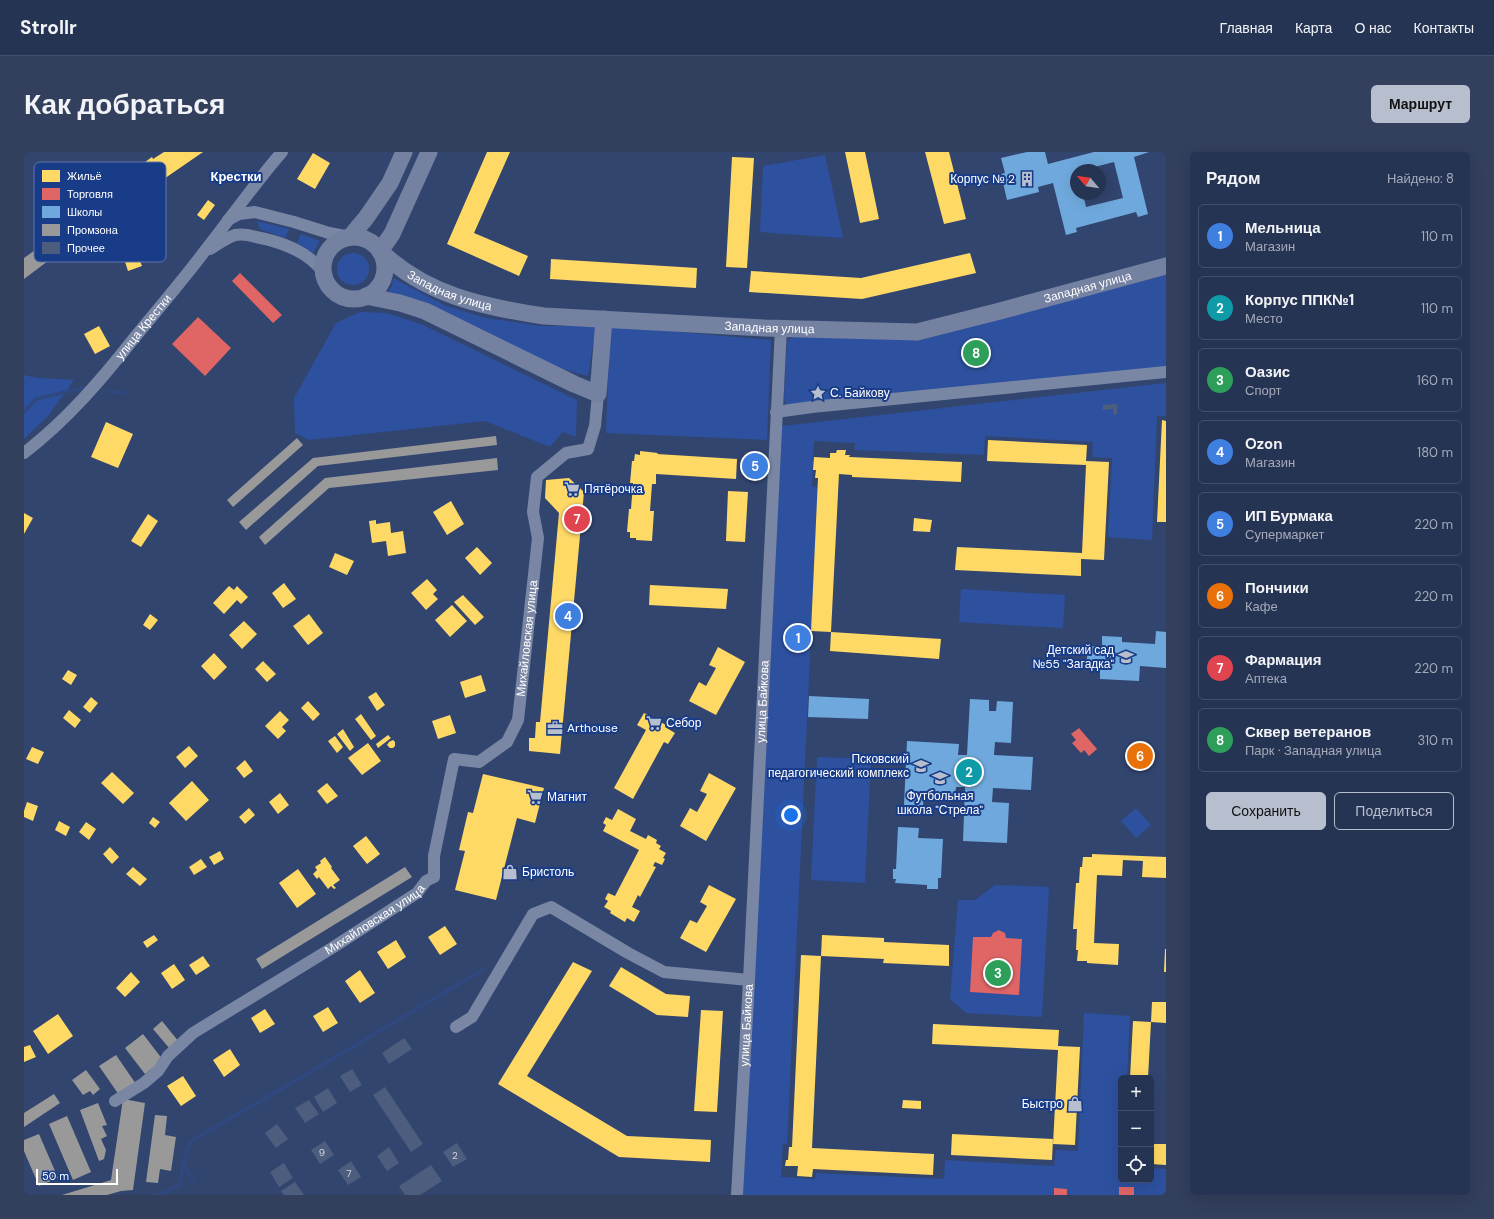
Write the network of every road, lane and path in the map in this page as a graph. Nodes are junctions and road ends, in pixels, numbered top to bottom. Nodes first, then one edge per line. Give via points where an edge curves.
1 (282, 152) edge
2 (404, 152) edge
3 (429, 152) edge
4 (239, 210) junction
5 (246, 235) junction
6 (350, 237) junction
7 (380, 251) junction
8 (204, 253) junction
9 (1166, 266) edge
10 (324, 273) junction
11 (366, 296) junction
12 (604, 319) junction
13 (780, 328) junction
14 (1166, 372) edge
15 (598, 394) junction
16 (776, 412) junction
17 (24, 452) edge
18 (749, 980) junction
19 (456, 1027) dead end
20 (115, 1101) dead end
21 (737, 1195) edge

1 - 4 street, улица Крестки via 258,180
2 - 6 street via 390,183
3 - 7 street via 392,234
4 - 5 street via 241,225
4 - 6 street via 256,212
4 - 8 street, улица Крестки
5 - 8 street via 230,237
5 - 10 street via 284,244 299,251
6 - 7 street via 363,238
6 - 10 street via 338,241 329,250 324,259
7 - 11 street via 384,262 381,284
7 - 12 street, Западная улица via 406,273 455,297 510,311 544,316
8 - 17 street, улица Крестки via 99,382 40,441
9 - 13 street, Западная улица via 917,332
10 - 11 street via 325,279 337,294 356,299
11 - 15 street via 425,311
12 - 13 street, Западная улица
12 - 15 street
13 - 16 street, улица Байкова
14 - 16 street via 812,406
15 - 20 street, Михайловская улица via 588,449 566,453 537,477 533,512 538,538 518,720 507,742 479,762 454,759 434,856 434,877 426,881 417,893 194,1034 168,1056 158,1071 144,1083
16 - 18 street, улица Байкова
18 - 19 street via 664,972 551,907 533,914 472,1017
18 - 21 street, улица Байкова

